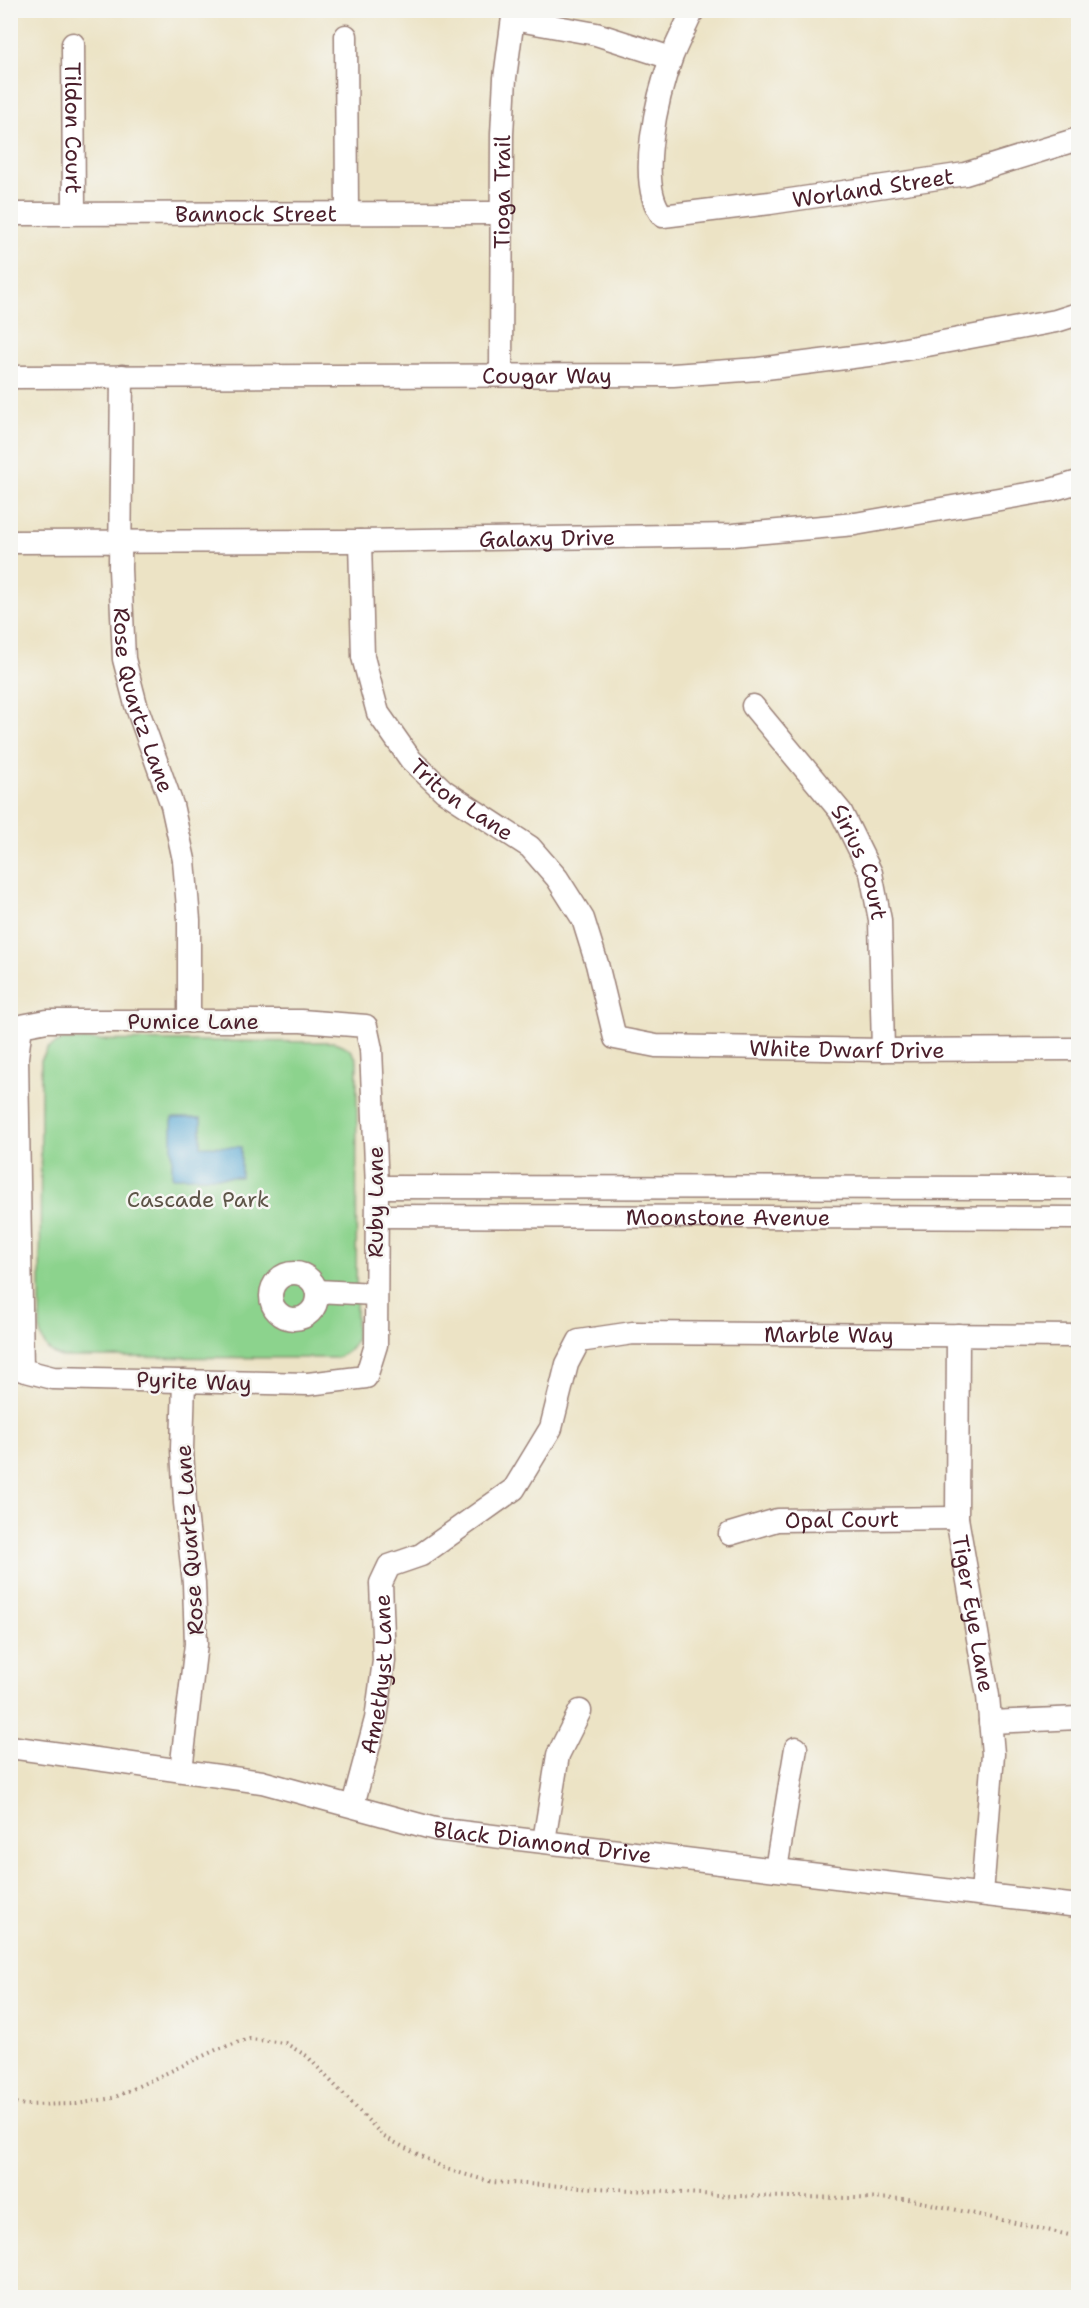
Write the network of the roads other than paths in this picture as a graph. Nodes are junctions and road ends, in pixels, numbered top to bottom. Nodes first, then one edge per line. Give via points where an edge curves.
1 (693, 10) edge
2 (514, 15) edge
3 (346, 36) dead end
4 (73, 44) dead end
5 (671, 58) junction
6 (1078, 139) edge
7 (74, 213) junction
8 (347, 213) junction
9 (502, 213) junction
10 (10, 214) edge
11 (1078, 314) edge
12 (501, 374) junction
13 (122, 376) junction
14 (10, 377) edge
15 (1078, 482) edge
16 (360, 540) junction
17 (10, 542) edge
18 (121, 543) junction
19 (753, 706) dead end
20 (189, 1021) junction
21 (366, 1026) joint
22 (615, 1038) joint
23 (1078, 1049) edge
24 (883, 1050) junction
25 (377, 1187) junction
26 (1078, 1188) edge
27 (15, 1204) edge
28 (377, 1216) junction
29 (1078, 1218) edge
30 (316, 1292) dead end
31 (375, 1294) junction
32 (958, 1335) junction
33 (1078, 1336) edge
34 (579, 1341) joint
35 (366, 1377) joint
36 (184, 1381) junction
37 (957, 1518) junction
38 (730, 1534) dead end
39 (580, 1711) dead end
40 (1078, 1718) edge
41 (990, 1722) junction
42 (10, 1747) edge
43 (796, 1748) dead end
44 (181, 1770) junction
45 (353, 1805) junction
46 (544, 1841) junction
47 (776, 1869) junction
48 (982, 1894) junction
49 (1078, 1906) edge

1 - 5 street
2 - 5 street via 596,34
2 - 9 street, Tioga Trail via 505,78
3 - 8 street
4 - 7 street, Tildon Court
5 - 6 street, Worland Street via 653,128 649,179 655,207 663,216 965,174
7 - 8 street, Bannock Street
7 - 10 street, Bannock Street
8 - 9 street, Bannock Street
9 - 12 street, Tioga Trail
11 - 12 street, Cougar Way via 884,353 758,369 673,375
12 - 13 street, Cougar Way
13 - 14 street, Cougar Way
13 - 18 street, Rose Quartz Lane
15 - 16 street, Galaxy Drive via 855,524 744,534
16 - 18 street, Galaxy Drive
16 - 22 street, Triton Lane via 363,657 378,713 411,760 444,791 530,847 557,878 583,919
17 - 18 street, Galaxy Drive
18 - 20 street, Rose Quartz Lane via 124,659 172,805 184,860 189,920
19 - 24 street, Sirius Court via 841,812 871,873 880,920
20 - 21 street, Pumice Lane via 301,1021
20 - 27 street, Pumice Lane via 47,1021 21,1026
21 - 25 street, Ruby Lane via 371,1050
22 - 24 street, White Dwarf Drive via 656,1046
23 - 24 street, White Dwarf Drive
25 - 26 street, Moonstone Avenue
25 - 28 street, Ruby Lane
27 - 36 street, Pyrite Way via 22,1370 53,1378
28 - 29 street, Moonstone Avenue
28 - 31 street, Ruby Lane
30 - 31 street
31 - 35 street, Ruby Lane via 376,1345
32 - 33 street, Marble Way
32 - 34 street, Marble Way via 633,1333
32 - 37 street, Tiger Eye Lane
34 - 45 street, Amethyst Lane via 567,1364 551,1428 514,1489 421,1555 388,1566 381,1583 384,1661 376,1719
35 - 36 street, Pyrite Way via 308,1384
36 - 44 street, Rose Quartz Lane via 182,1449 196,1644
37 - 38 street, Opal Court via 777,1520
37 - 41 street, Tiger Eye Lane
39 - 46 street via 558,1755
40 - 41 street
41 - 48 street, Tiger Eye Lane via 993,1754
42 - 44 street, Black Diamond Drive
43 - 47 street
44 - 45 street, Black Diamond Drive via 262,1782
45 - 46 street, Black Diamond Drive via 435,1829
46 - 47 street, Black Diamond Drive
47 - 48 street, Black Diamond Drive
48 - 49 street, Black Diamond Drive

